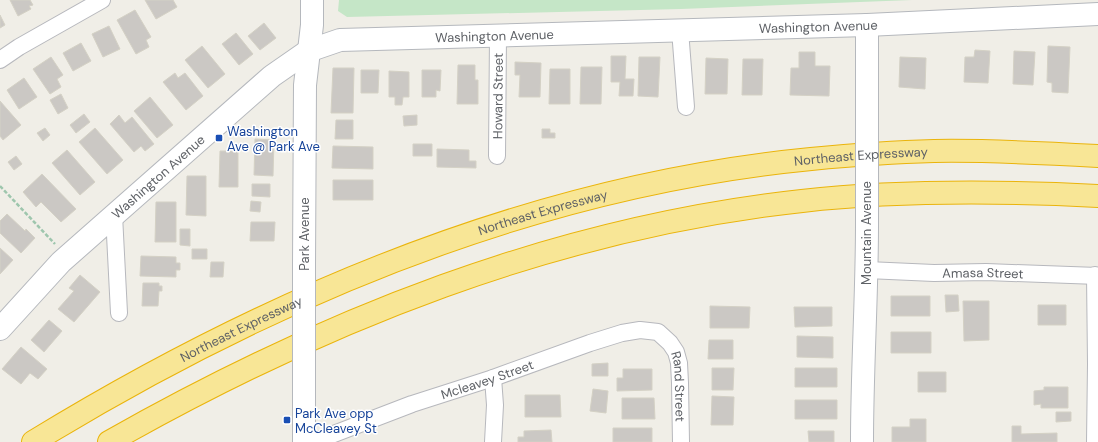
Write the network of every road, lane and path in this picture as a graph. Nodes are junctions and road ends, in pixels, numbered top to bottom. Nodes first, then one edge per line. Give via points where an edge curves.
1 (102, 0) edge
2 (312, 0) edge
3 (1098, 14) edge
4 (867, 25) junction
5 (680, 30) junction
6 (498, 35) junction
7 (308, 51) junction
8 (0, 60) edge
9 (686, 107) dead end
10 (497, 156) dead end
11 (1098, 156) edge
12 (0, 186) edge
13 (1098, 196) edge
14 (114, 215) junction
15 (56, 246) dead end
16 (867, 270) junction
17 (1096, 275) edge
18 (119, 313) dead end
19 (0, 329) edge
20 (663, 337) joint
21 (493, 378) junction
22 (33, 442) edge
23 (109, 442) edge
24 (304, 442) edge
25 (313, 442) edge
26 (493, 442) edge
27 (681, 442) edge
28 (862, 442) edge
29 (1095, 442) edge

1 - 8 street via 18,47
2 - 7 street, Park Avenue
3 - 4 street, Washington Avenue
4 - 5 street, Washington Avenue
4 - 16 street, Mountain Avenue, bridge
5 - 6 street, Washington Avenue
5 - 9 street
6 - 7 street, Washington Avenue via 340,40
6 - 10 street, Howard Street
7 - 14 street, Washington Avenue via 272,76
7 - 24 street, Park Avenue, bridge
11 - 22 highway, Northeast Expressway via 934,151 816,158 684,177 561,205 442,242 353,276 295,302 182,356
12 - 15 path
13 - 23 highway via 989,191 860,195 740,209 617,233 497,266 380,310 266,360
14 - 18 street
14 - 19 street, Washington Avenue via 61,262
16 - 17 street, Amasa Street
16 - 28 street, Mountain Avenue via 862,367
17 - 29 street
20 - 21 street, Mcleavey Street via 658,332 640,330 622,333
20 - 27 street, Rand Street via 676,352 679,363
21 - 25 street, Mcleavey Street via 412,404
21 - 26 street

